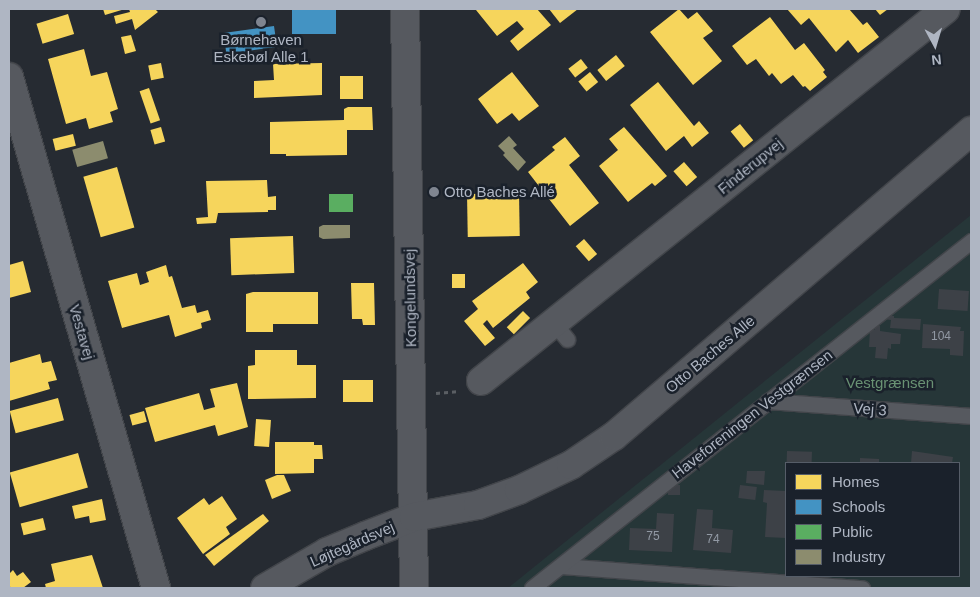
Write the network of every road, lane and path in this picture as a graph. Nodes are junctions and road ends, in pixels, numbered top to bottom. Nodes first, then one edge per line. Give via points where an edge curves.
1 (405, 9) edge
2 (946, 9) edge
3 (9, 77) edge
4 (971, 131) edge
5 (971, 241) edge
6 (481, 381) joint
7 (412, 394) junction
8 (768, 402) junction
9 (971, 416) edge
10 (414, 517) junction
11 (561, 566) junction
12 (156, 588) edge
13 (265, 588) edge
14 (414, 588) edge
15 (532, 588) edge
16 (862, 588) edge

1 - 7 street, Kongelundsvej
2 - 6 street, Finderupvej via 561,331
3 - 12 street, Vestavej
4 - 10 street, Otto Baches Alle via 614,436 571,465 519,490 478,505
5 - 8 lane, Haveforeningen Vestgrænsen
6 - 7 path via 459,391
7 - 10 street, Kongelundsvej
8 - 9 lane, Vej 3
8 - 11 lane, Haveforeningen Vestgrænsen
10 - 13 street, Løjtegårdsvej via 327,552
10 - 14 street, Kongelundsvej
11 - 15 lane, Haveforeningen Vestgrænsen
11 - 16 lane

